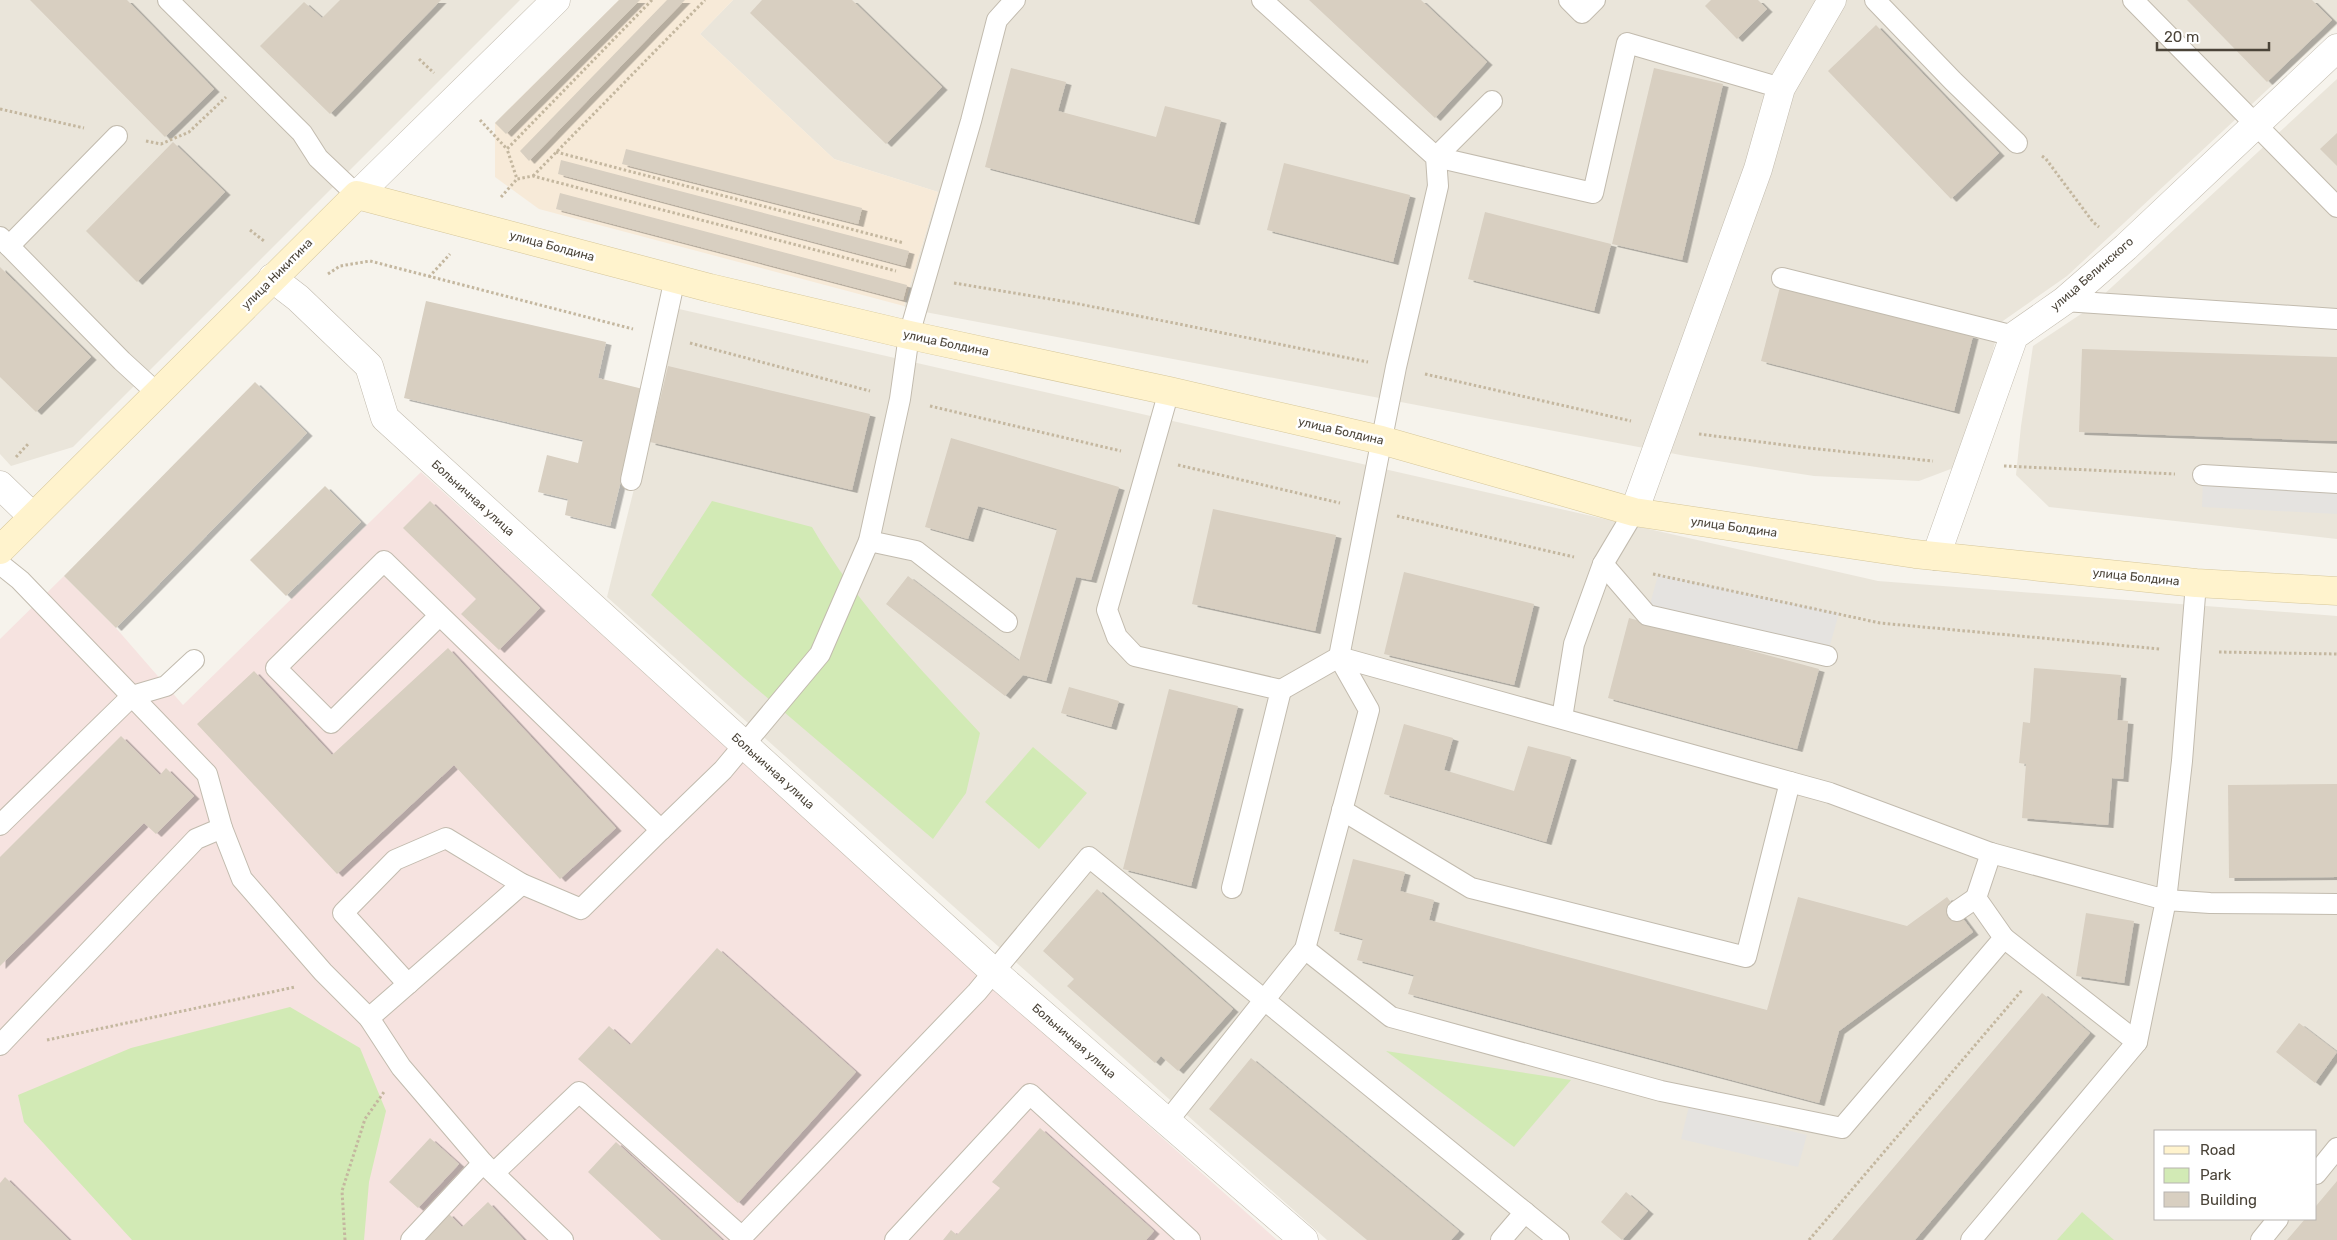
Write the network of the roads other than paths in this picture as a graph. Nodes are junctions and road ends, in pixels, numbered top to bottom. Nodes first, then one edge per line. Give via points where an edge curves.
1 (556, 0) edge
2 (1015, 0) edge
3 (1262, 0) edge
4 (1569, 0) edge
5 (1594, 0) edge
6 (1832, 0) edge
7 (1875, 0) edge
8 (2133, 0) edge
9 (176, 2) edge
10 (2337, 48) edge
11 (1780, 88) junction
12 (1492, 101) dead end
13 (2254, 124) junction
14 (117, 136) dead end
15 (2017, 143) road end
16 (1436, 157) junction
17 (357, 195) junction
18 (2337, 207) edge
19 (4, 241) edge
20 (272, 278) junction
21 (675, 278) junction
22 (1782, 278) dead end
23 (2064, 301) junction
24 (2337, 319) edge
25 (909, 335) junction
26 (2014, 336) junction
27 (1169, 391) junction
28 (157, 393) junction
29 (1381, 440) junction
30 (2203, 476) road end
31 (631, 480) dead end
32 (2337, 483) edge
33 (0, 485) edge
34 (1634, 512) junction
35 (32, 516) junction
36 (869, 541) junction
37 (0, 550) edge
38 (1936, 556) junction
39 (0, 564) edge
40 (1604, 564) junction
41 (2196, 583) junction
42 (2337, 591) edge
43 (439, 616) junction
44 (1007, 622) dead end
45 (1827, 656) dead end
46 (1339, 658) junction
47 (194, 660) dead end
48 (1281, 690) junction
49 (132, 696) junction
50 (1562, 718) junction
51 (744, 745) junction
52 (1790, 782) junction
53 (1342, 810) junction
54 (0, 825) edge
55 (222, 828) junction
56 (661, 830) junction
57 (1991, 853) junction
58 (522, 884) junction
59 (1232, 888) dead end
60 (1976, 898) junction
61 (2166, 900) junction
62 (2337, 904) edge
63 (1958, 911) dead end
64 (2004, 938) junction
65 (1304, 949) junction
66 (993, 971) junction
67 (408, 984) junction
68 (1264, 1002) junction
69 (369, 1018) junction
70 (2137, 1042) junction
71 (0, 1045) edge
72 (1167, 1122) junction
73 (2337, 1148) edge
74 (488, 1168) junction
75 (2317, 1173) edge
76 (1525, 1212) junction
77 (2277, 1220) edge
78 (1185, 1238) edge
79 (411, 1240) edge
80 (563, 1240) edge
81 (895, 1240) edge
82 (1304, 1240) edge
83 (1501, 1240) edge
84 (1559, 1240) edge
85 (1971, 1240) edge
86 (2260, 1240) edge

1 - 17 street, улица Никитина
2 - 25 lane via 997,20
3 - 16 lane
4 - 5 lane via 1582,13
6 - 11 street
7 - 15 lane
8 - 13 lane
9 - 17 lane via 302,133 318,158
10 - 13 street, улица Белинского
11 - 16 lane via 1627,43 1593,193
11 - 34 street via 1758,169
12 - 16 lane
13 - 18 lane
13 - 23 street, улица Белинского via 2126,247
14 - 19 lane
16 - 29 lane via 1438,186
17 - 20 main road, улица Никитина
17 - 21 main road, улица Болдина
19 - 28 lane
20 - 28 main road, улица Никитина
20 - 51 street, Больничная улица via 298,298 369,366 386,418
21 - 25 main road, улица Болдина
21 - 31 lane
22 - 26 lane
23 - 24 lane
23 - 26 street, улица Белинского
25 - 27 main road, улица Болдина
25 - 36 lane via 900,399
26 - 38 street
27 - 29 main road, улица Болдина
27 - 48 lane via 1107,610 1117,637 1135,656
28 - 35 main road, улица Никитина
29 - 34 main road, улица Болдина
29 - 46 lane
30 - 32 lane
33 - 35 street
34 - 38 main road, улица Болдина
34 - 40 lane
35 - 37 main road, улица Никитина
36 - 44 lane via 916,552
36 - 51 lane via 820,654
38 - 41 main road, улица Болдина
39 - 49 lane via 20,580
40 - 45 lane via 1647,615
40 - 50 lane via 1574,644
41 - 42 main road, улица Болдина
41 - 61 lane via 2182,761
43 - 43 lane via 331,723 276,668 384,562
43 - 56 lane
46 - 48 lane
46 - 50 lane
46 - 53 lane via 1369,710
47 - 49 lane via 166,686
48 - 59 lane
49 - 54 lane
49 - 55 lane via 207,774
50 - 52 lane
51 - 56 lane
51 - 66 street, Больничная улица
52 - 53 lane via 1746,957 1472,888
52 - 57 lane via 1830,793
53 - 65 lane
55 - 69 lane via 242,878 323,972
55 - 71 lane via 196,839
56 - 58 lane via 581,910
57 - 60 lane
57 - 61 lane
58 - 67 lane
58 - 67 lane via 446,838 395,860 343,913
60 - 63 lane
60 - 64 lane
61 - 62 lane
61 - 70 lane
64 - 65 lane via 1842,1128 1661,1091 1391,1017
64 - 70 lane
65 - 68 lane
66 - 68 lane via 1088,857
66 - 72 street, Больничная улица
66 - 74 lane via 977,992 742,1237 580,1092
67 - 69 lane
68 - 72 lane
68 - 76 lane
69 - 74 lane via 401,1067
70 - 85 lane
72 - 82 street, Больничная улица
73 - 75 lane
74 - 79 lane
74 - 80 lane
76 - 83 lane
76 - 84 lane
77 - 86 lane
78 - 81 lane via 1030,1094

